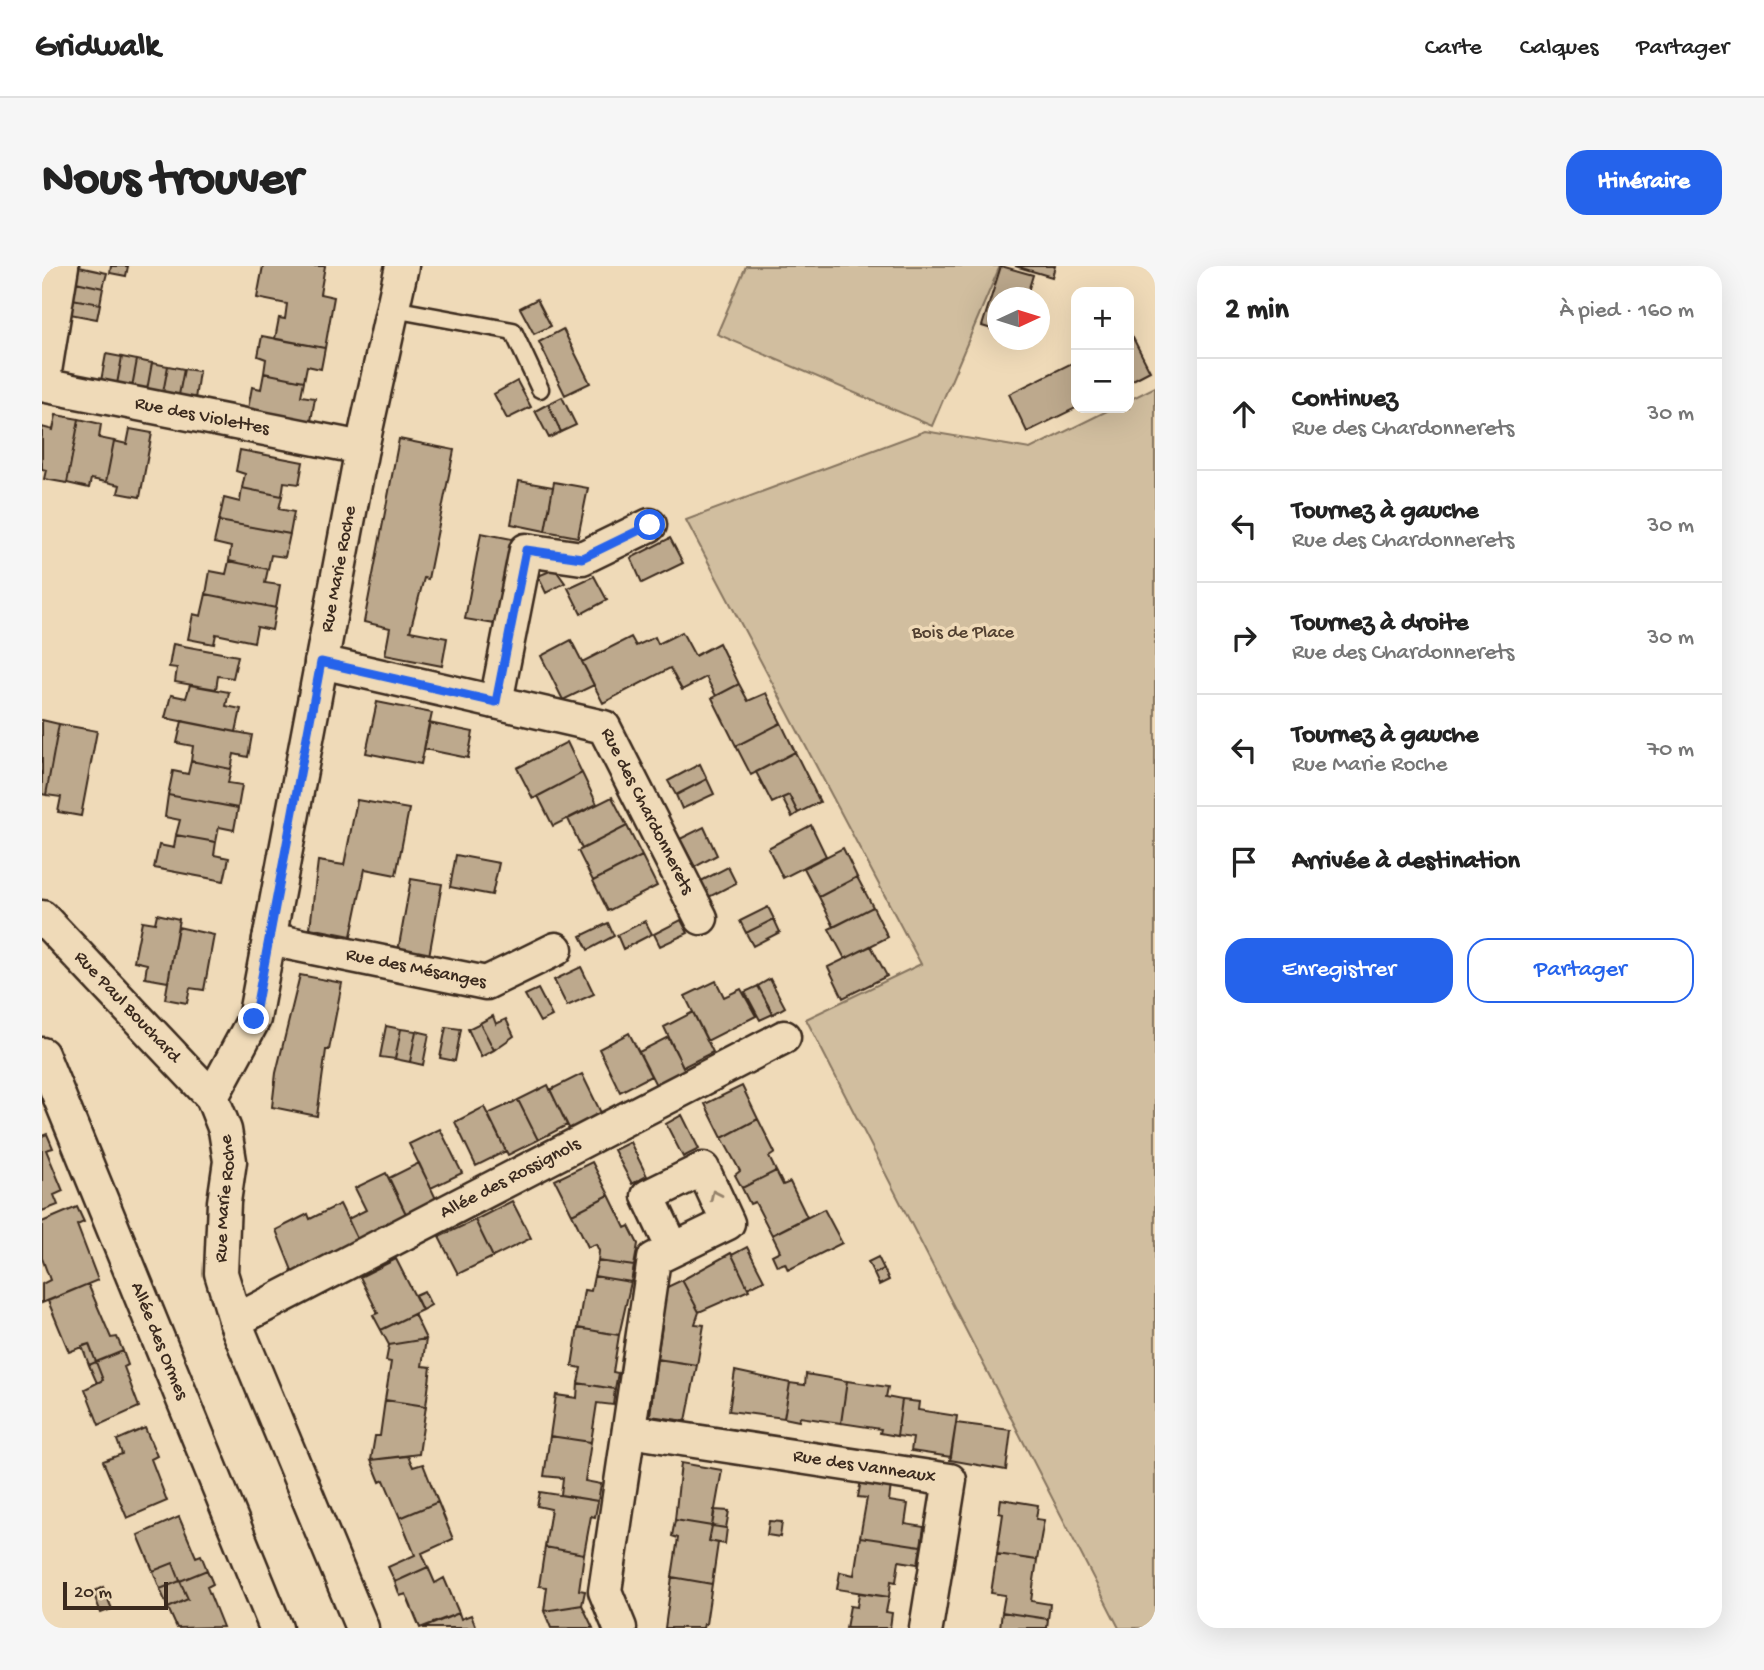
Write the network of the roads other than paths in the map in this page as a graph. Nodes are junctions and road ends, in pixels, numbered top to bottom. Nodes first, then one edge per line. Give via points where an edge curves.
1 (62, 266) edge
2 (402, 266) edge
3 (393, 309) junction
4 (42, 384) edge
5 (540, 389) dead end
6 (362, 448) junction
7 (650, 525) dead end
8 (321, 662) junction
9 (496, 702) junction
10 (701, 918) dead end
11 (44, 922) edge
12 (269, 939) junction
13 (556, 949) dead end
14 (784, 1037) dead end
15 (42, 1054) edge
16 (212, 1097) junction
17 (673, 1250) dead end
18 (235, 1321) junction
19 (629, 1431) junction
20 (276, 1628) edge
21 (362, 1628) edge
22 (620, 1628) edge
23 (926, 1628) edge

1 - 4 street
2 - 3 street, Rue Marie Roche
3 - 5 lane via 513,331
3 - 6 street, Rue Marie Roche
4 - 6 street, Rue des Violettes
6 - 8 street, Rue Marie Roche
7 - 9 street via 582,558 526,550
8 - 9 street, Rue des Chardonnerets
8 - 12 street, Rue Marie Roche
9 - 10 street, Rue des Chardonnerets via 604,727
11 - 16 street, Rue Paul Bouchard
12 - 13 street, Rue des Mésanges via 486,983
12 - 16 street, Rue Marie Roche via 254,1019
14 - 18 street, Allée des Rossignols
15 - 20 street, Allée des Ormes
16 - 18 street, Rue Marie Roche via 225,1130 230,1161 221,1273
17 - 19 street via 654,1259
18 - 21 street, Rue Marie Roche
19 - 22 street via 605,1591
19 - 23 street, Rue des Vanneaux via 950,1480

